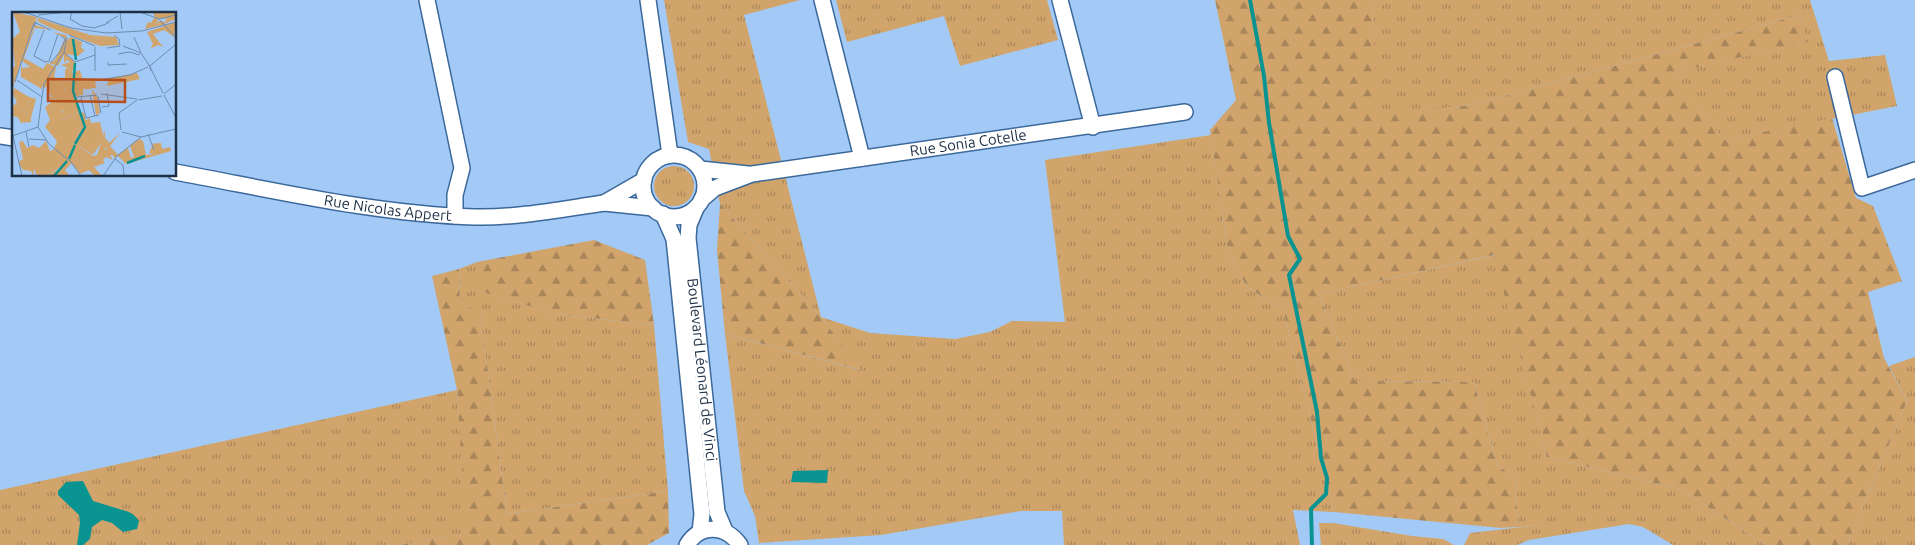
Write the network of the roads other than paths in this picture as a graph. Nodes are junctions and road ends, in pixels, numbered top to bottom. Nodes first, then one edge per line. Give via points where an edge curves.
1 (427, 0) edge
2 (648, 0) edge
3 (822, 0) edge
4 (1060, 0) edge
5 (1834, 77) dead end
6 (1185, 112) dead end
7 (1093, 127) junction
8 (670, 155) junction
9 (862, 158) junction
10 (700, 169) junction
11 (1915, 170) edge
12 (176, 172) edge
13 (752, 174) junction
14 (644, 180) junction
15 (604, 203) junction
16 (699, 203) junction
17 (658, 211) junction
18 (455, 216) junction
19 (725, 531) junction
20 (700, 532) junction
21 (687, 545) edge
22 (740, 545) edge

1 - 18 street via 462,168 455,195
2 - 8 street
3 - 9 street
4 - 7 street
5 - 11 street via 1862,188
6 - 7 street, Rue Sonia Cotelle
7 - 9 street, Rue Sonia Cotelle
8 - 10 street via 692,160
8 - 14 street via 653,163
9 - 13 street, Rue Sonia Cotelle
10 - 13 street
10 - 16 street via 705,189
12 - 18 street, Rue Nicolas Appert via 407,214
13 - 16 street via 715,188
14 - 15 street
14 - 17 street via 647,200
15 - 17 street
15 - 18 street, Rue Nicolas Appert via 536,212
16 - 17 street via 680,216
16 - 19 street, Boulevard Léonard de Vinci via 688,225 688,238 717,512
17 - 20 street, Boulevard Léonard de Vinci via 674,240 702,514
19 - 20 street via 713,528
19 - 22 street
20 - 21 street

